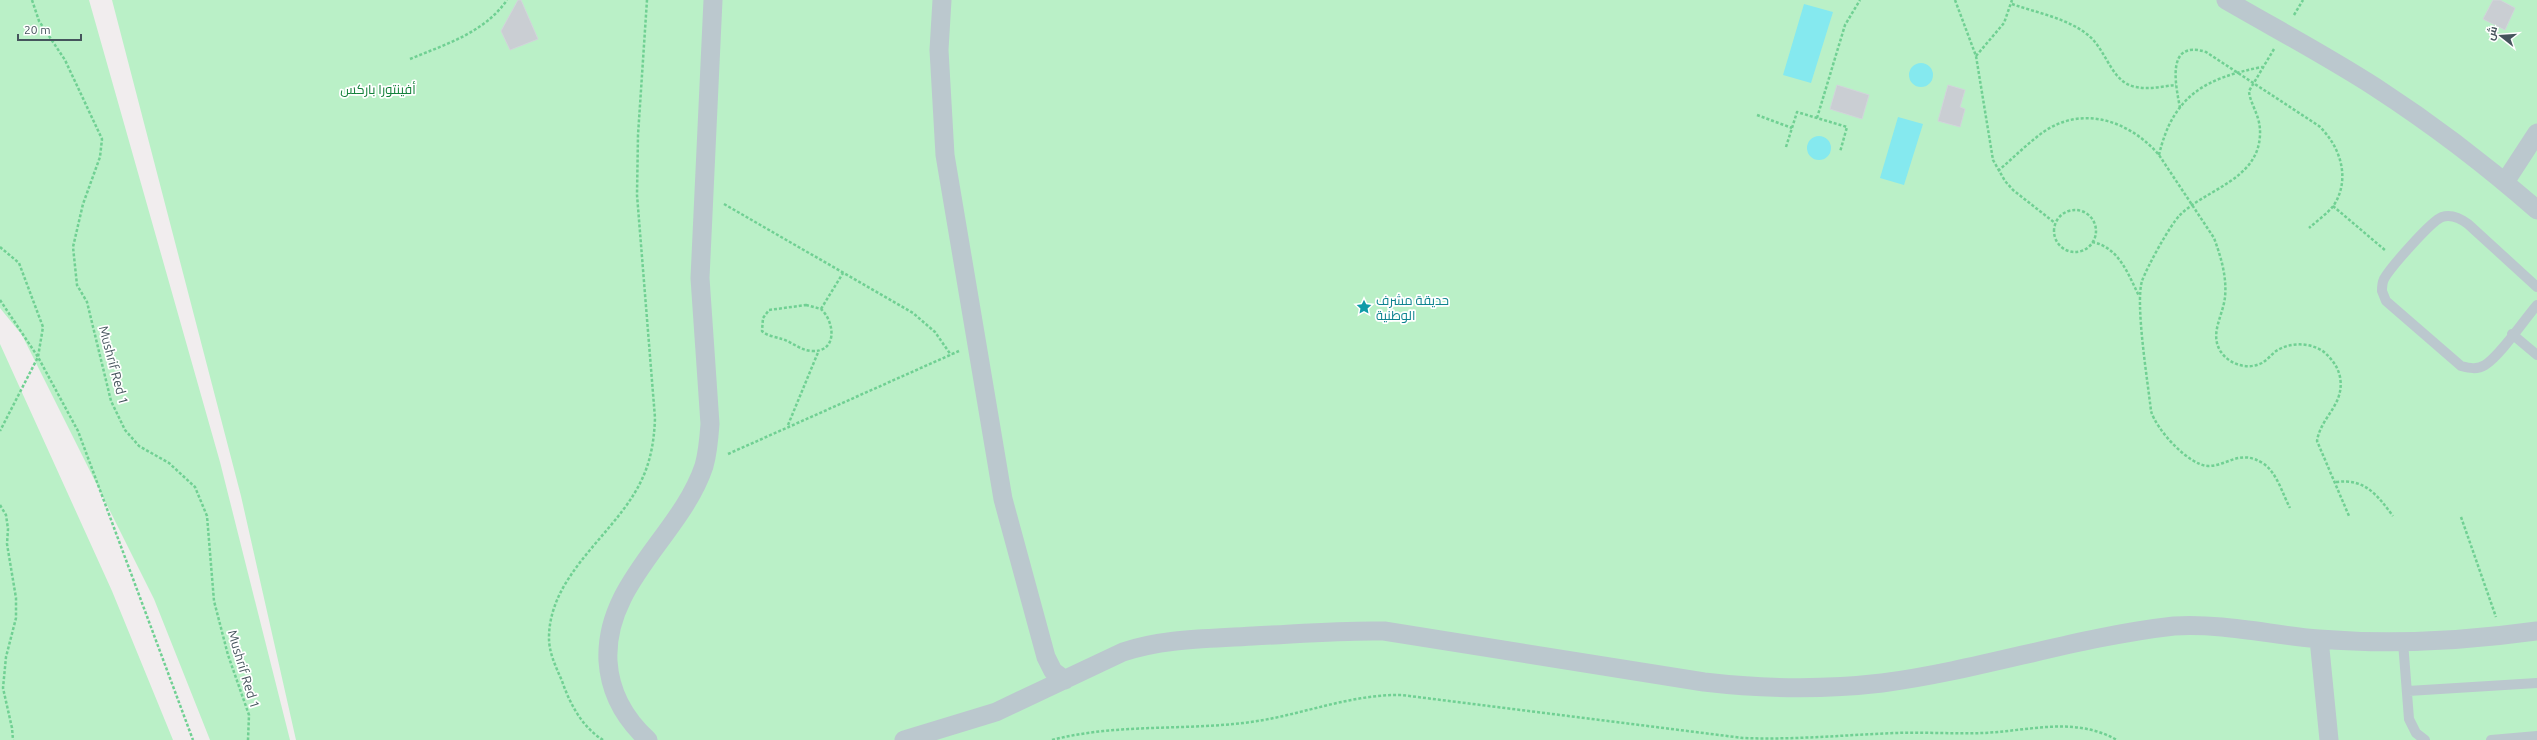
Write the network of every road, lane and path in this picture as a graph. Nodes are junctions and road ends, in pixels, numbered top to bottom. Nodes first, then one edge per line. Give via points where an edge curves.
1 (32, 0) edge
2 (507, 0) edge
3 (647, 0) edge
4 (713, 0) edge
5 (942, 0) edge
6 (1860, 0) edge
7 (1955, 0) edge
8 (2012, 0) edge
9 (2226, 0) edge
10 (2303, 0) edge
11 (2012, 4) junction
12 (2283, 33) junction
13 (1976, 56) junction
14 (410, 59) dead end
15 (2263, 67) junction
16 (2237, 72) junction
17 (2253, 83) junction
18 (2176, 85) junction
19 (2180, 108) junction
20 (1757, 115) dead end
21 (1817, 118) junction
22 (1792, 128) junction
23 (2537, 133) edge
24 (1786, 147) dead end
25 (1840, 152) dead end
26 (2159, 155) junction
27 (1998, 171) junction
28 (2505, 182) junction
29 (703, 192) junction
30 (2192, 206) junction
31 (2333, 206) junction
32 (2537, 210) edge
33 (2055, 223) junction
34 (2309, 228) dead end
35 (2092, 242) junction
36 (0, 246) edge
37 (2398, 262) junction
38 (843, 273) junction
39 (2537, 287) edge
40 (2140, 296) junction
41 (0, 300) edge
42 (2537, 305) edge
43 (821, 309) junction
44 (2512, 334) junction
45 (977, 343) junction
46 (819, 350) junction
47 (951, 355) junction
48 (2537, 356) edge
49 (38, 357) junction
50 (788, 426) junction
51 (0, 431) edge
52 (704, 465) junction
53 (2336, 482) junction
54 (0, 505) edge
55 (2290, 508) dead end
56 (2349, 516) dead end
57 (2393, 516) dead end
58 (2461, 517) dead end
59 (2537, 631) edge
60 (2503, 636) junction
61 (2318, 639) junction
62 (2403, 642) junction
63 (1065, 680) junction
64 (2537, 683) edge
65 (2408, 691) junction
66 (2537, 736) edge
67 (13, 740) edge
68 (193, 740) edge
69 (248, 740) edge
70 (603, 740) edge
71 (648, 740) edge
72 (904, 740) edge
73 (1052, 740) edge
74 (2117, 740) edge
75 (2329, 740) edge
76 (2425, 740) edge
77 (2491, 740) edge

1 - 69 path, Mushrif Red 1 via 39,21 65,60 102,139 100,157 83,204 73,247 78,284 87,302 111,401 125,430 139,446 169,463 195,487 207,516 214,601 228,655 249,715
2 - 14 path via 480,28
3 - 70 path via 637,188 640,255 655,418 652,450 648,466 634,495 562,589 552,613 550,626 551,652 567,695 585,725
4 - 29 street
5 - 45 street via 939,58 945,156
6 - 21 path via 1845,25
7 - 13 path
8 - 11 path
9 - 12 street
10 - 12 path
11 - 13 path via 2004,23
11 - 18 path via 2078,28 2098,45 2114,73 2127,85 2145,88
12 - 15 path
12 - 28 street via 2375,87
13 - 27 path via 1990,148
15 - 16 path
15 - 17 path
16 - 17 path
16 - 18 path via 2206,52 2193,50 2177,61 2174,74
16 - 19 path via 2205,85
17 - 30 path via 2249,93 2260,121 2260,135 2251,162 2242,173
17 - 31 path via 2319,126 2334,142 2339,152 2343,174
18 - 19 path
19 - 26 path via 2163,138
20 - 22 path
21 - 22 path via 1797,112
21 - 25 path via 1847,127
22 - 24 path
23 - 28 street
26 - 27 path via 2149,143 2125,126 2112,121 2083,118 2055,126 2043,133
26 - 30 path
27 - 33 path via 2013,190
28 - 32 street
29 - 38 path
29 - 52 street via 700,286 710,424 709,445
30 - 40 path via 2174,222 2148,269
30 - 53 path via 2214,238 2224,267 2225,298 2216,336 2221,352 2226,358 2243,366 2252,366 2285,347 2304,344 2323,351 2336,366 2341,385 2340,394 2337,404 2318,433 2317,441 2318,448
31 - 34 path
31 - 37 path
33 - 35 path via 2055,238 2065,249 2080,251
33 - 35 path via 2067,211 2084,212 2091,217 2095,225
35 - 40 path via 2113,251
36 - 49 path via 19,263 44,327
37 - 39 lane via 2434,221 2455,217 2468,224
37 - 44 lane via 2384,280 2383,297 2461,366 2477,368 2485,365
38 - 43 path
38 - 47 path via 924,322
40 - 55 path via 2151,411 2157,427 2162,434 2200,464 2212,466 2228,460 2248,458 2264,464 2270,470
41 - 49 path
42 - 44 lane
43 - 46 path via 830,322 833,333 829,343
43 - 46 path via 811,305 772,309 764,315 761,326 766,334 806,350
44 - 48 lane
45 - 47 path
45 - 63 street via 1010,533 1049,665
46 - 50 path
47 - 50 path
49 - 51 path
49 - 68 path via 78,431
50 - 52 path
52 - 71 street via 688,496 625,593 614,618 607,645 609,674 617,701 633,726
53 - 56 path
53 - 57 path via 2352,481 2368,487
54 - 67 path via 6,515 7,544 16,598 16,618 6,657 3,688
58 - 60 path
59 - 60 street
60 - 62 street
61 - 62 street
61 - 63 street via 2209,625 2174,626 1883,683 1794,689 1749,688 1704,682 1384,631 1346,631 1159,642 1123,652
61 - 75 street
62 - 65 lane
63 - 72 street via 996,712
64 - 65 lane
65 - 76 lane via 2412,726
66 - 77 lane
73 - 74 path via 1105,731 1251,722 1381,694 1743,738 1795,739 1894,733 1984,733 2061,726 2094,730

